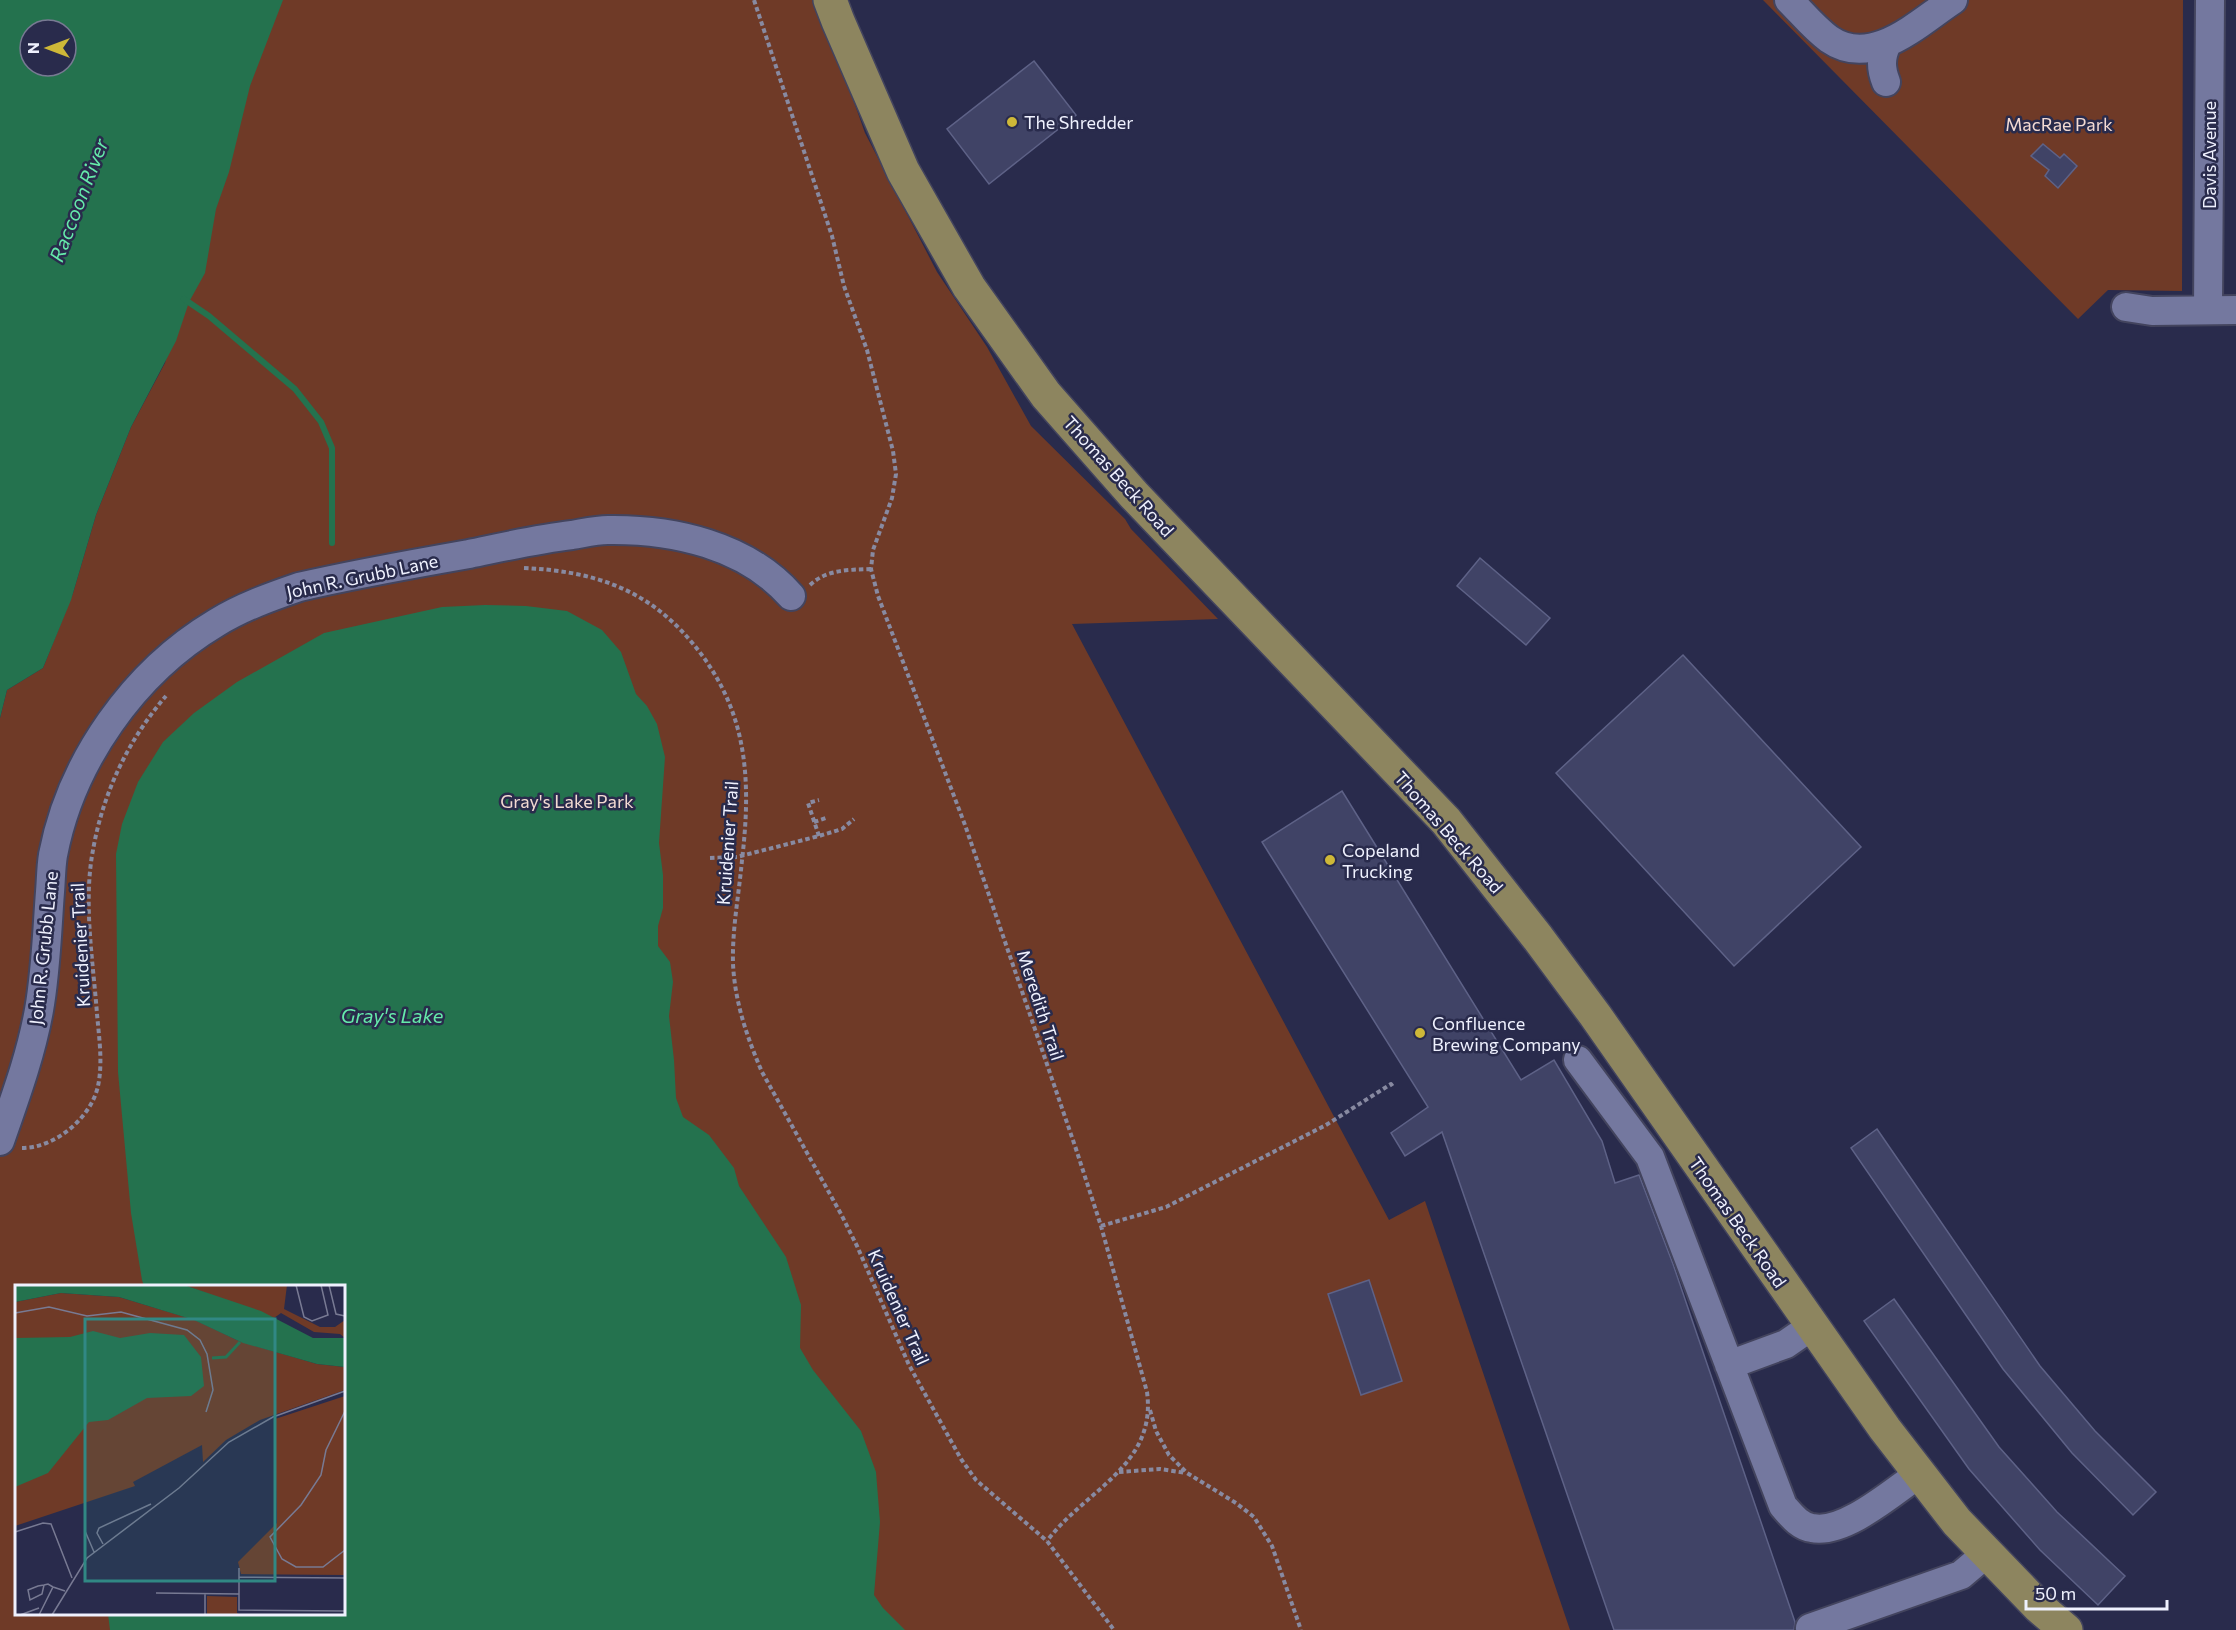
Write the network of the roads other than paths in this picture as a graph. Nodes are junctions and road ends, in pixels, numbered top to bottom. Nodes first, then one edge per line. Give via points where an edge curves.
1 (830, 0) edge
2 (1789, 0) edge
3 (1953, 0) edge
4 (2210, 0) edge
5 (1887, 45) junction
6 (1886, 82) dead end
7 (2126, 307) dead end
8 (2208, 310) junction
9 (2236, 310) edge
10 (791, 596) road end
11 (1578, 1059) dead end
12 (1658, 1106) junction
13 (1628, 1128) junction
14 (9, 1144) edge
15 (1812, 1326) junction
16 (1729, 1365) junction
17 (1919, 1473) junction
18 (1987, 1553) junction
19 (1810, 1628) dead end
20 (2066, 1630) edge

1 - 12 main road, Thomas Beck Road via 903,171 969,287 1046,395 1134,495 1446,821 1538,938
2 - 5 street via 1820,32 1846,48
3 - 5 street
4 - 8 street, Davis Avenue
5 - 6 street via 1881,69
7 - 8 street via 2152,311
8 - 9 street
10 - 14 street, John R. Grubb Lane via 761,569 701,541 654,532 606,530 299,587 258,601 216,622 148,676 92,752 71,794 53,856 39,1009
11 - 13 street
12 - 13 street
12 - 15 main road, Thomas Beck Road
13 - 16 street via 1650,1157
15 - 16 street via 1785,1344
15 - 17 main road, Thomas Beck Road
16 - 17 street via 1783,1506 1797,1522 1812,1528 1831,1528 1854,1518
17 - 18 main road, Thomas Beck Road
18 - 19 street via 1961,1575
18 - 20 main road, Thomas Beck Road

